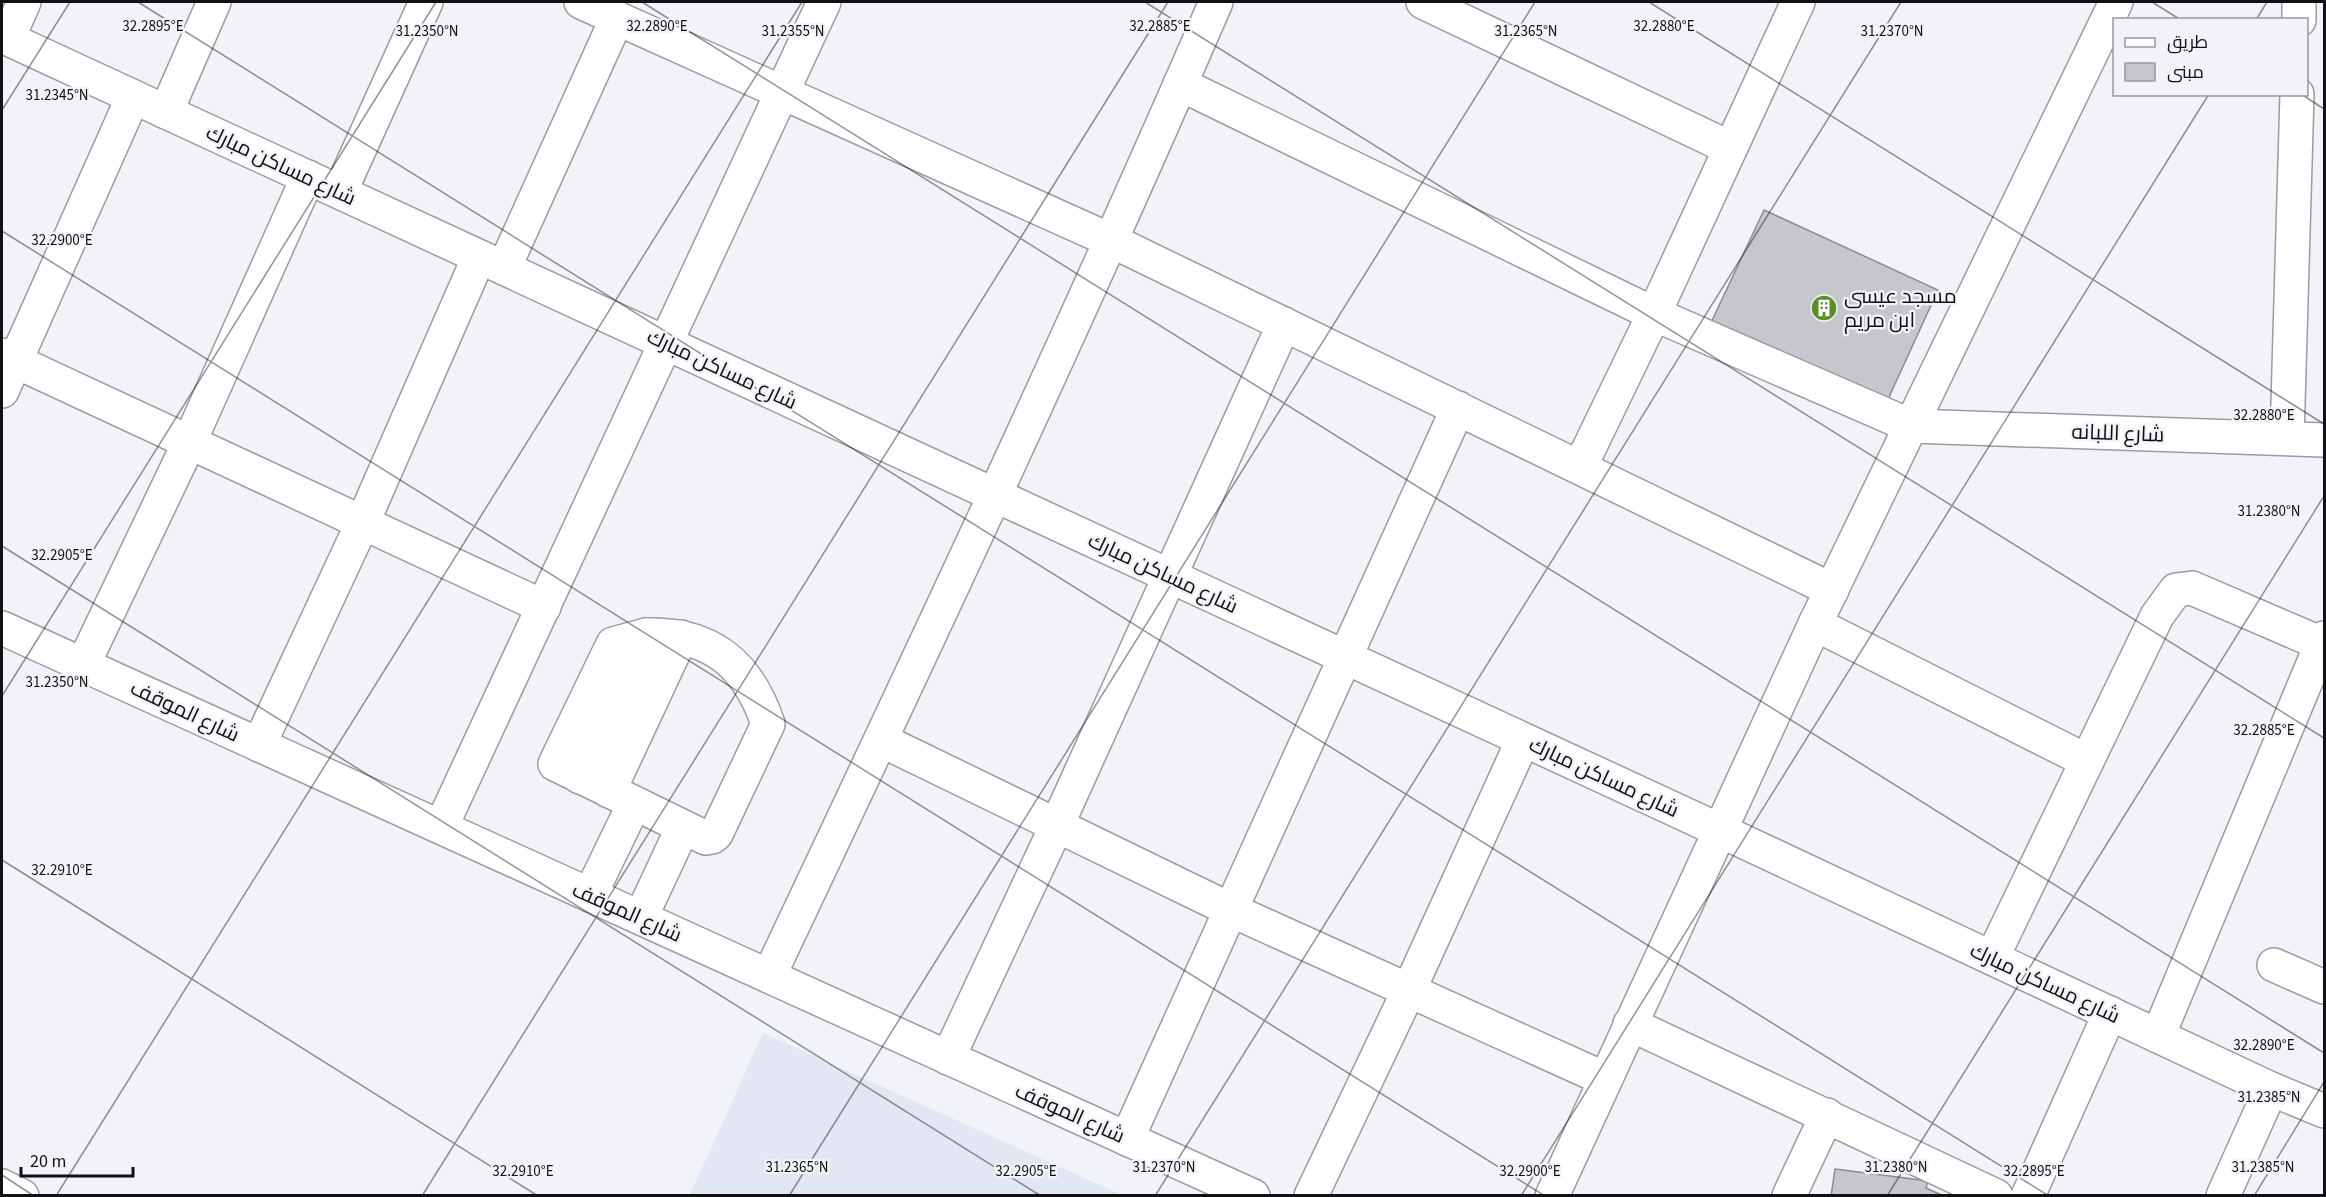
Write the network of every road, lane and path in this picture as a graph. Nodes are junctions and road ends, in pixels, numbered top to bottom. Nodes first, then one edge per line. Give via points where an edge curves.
1 (24, 2) edge
2 (213, 2) edge
3 (426, 2) edge
4 (581, 2) edge
5 (824, 2) edge
6 (1216, 2) edge
7 (1423, 2) edge
8 (1798, 2) edge
9 (2116, 2) edge
10 (2299, 2) edge
11 (617, 18) junction
12 (2299, 18) edge
13 (5, 37) edge
14 (1180, 84) junction
15 (782, 92) junction
16 (2297, 96) edge
17 (133, 97) junction
18 (166, 112) junction
19 (1730, 148) junction
20 (308, 177) junction
21 (340, 192) junction
22 (1112, 241) junction
23 (492, 263) junction
24 (1654, 314) junction
25 (1284, 324) junction
26 (666, 344) junction
27 (8, 358) edge
28 (2, 391) edge
29 (1458, 408) junction
30 (1911, 426) junction
31 (2287, 438) junction
32 (2325, 440) edge
33 (189, 443) junction
34 (1580, 467) junction
35 (996, 495) junction
36 (362, 524) junction
37 (1171, 577) junction
38 (1832, 590) junction
39 (544, 608) junction
40 (1815, 624) junction
41 (2, 628) edge
42 (681, 637) junction
43 (2323, 641) edge
44 (1345, 658) junction
45 (84, 665) junction
46 (881, 740) junction
47 (1523, 740) junction
48 (259, 745) junction
49 (2087, 761) junction
50 (621, 798) junction
51 (1057, 825) junction
52 (441, 827) junction
53 (683, 827) junction
54 (1719, 830) junction
55 (590, 895) junction
56 (1231, 910) junction
57 (641, 917) junction
58 (1992, 958) junction
59 (2274, 965) dead end
60 (769, 976) junction
61 (2325, 987) edge
62 (1409, 990) junction
63 (2110, 1013) junction
64 (1630, 1024) junction
65 (2158, 1036) junction
66 (948, 1058) junction
67 (1605, 1079) junction
68 (2271, 1089) junction
69 (2325, 1111) edge
70 (1827, 1115) junction
71 (1127, 1139) junction
72 (2, 1186) edge
73 (22, 1196) edge
74 (1253, 1196) edge
75 (1311, 1196) edge
76 (1552, 1196) edge
77 (1789, 1196) edge
78 (1996, 1196) edge
79 (2028, 1196) edge
80 (2223, 1196) edge

1 - 13 street
2 - 18 street
3 - 21 street
4 - 11 street
5 - 15 street
6 - 14 street
7 - 19 street
8 - 19 street
9 - 30 street
10 - 12 street
11 - 15 street
11 - 23 street
13 - 17 street, شارع مساكن مبارك
14 - 22 street
14 - 24 street
15 - 22 street
15 - 26 street
16 - 31 street
17 - 18 street, شارع مساكن مبارك
17 - 27 street
18 - 20 street, شارع مساكن مبارك
19 - 24 street
20 - 21 street, شارع مساكن مبارك
20 - 33 street
21 - 23 street, شارع مساكن مبارك
22 - 25 street
22 - 35 street
23 - 26 street, شارع مساكن مبارك
23 - 36 street
24 - 30 street
24 - 34 street
25 - 29 street
25 - 37 street
26 - 35 street, شارع مساكن مبارك
26 - 39 street
27 - 28 street
27 - 33 street
29 - 34 street
29 - 44 street
30 - 31 street, شارع اللبانه
30 - 38 street
31 - 32 street, شارع اللبانه
33 - 36 street
33 - 45 street
34 - 38 street
35 - 37 street, شارع مساكن مبارك
35 - 46 street
36 - 39 street
36 - 48 street
37 - 44 street, شارع مساكن مبارك
37 - 51 street
38 - 40 street
39 - 52 street
40 - 49 street
40 - 54 street
41 - 45 street, شارع الموقف
42 - 50 street
42 - 50 street via 646,635 580,777
42 - 53 street via 705,645 734,665 760,699 768,724 716,834 706,838
43 - 49 street via 2192,588 2176,590 2157,616
43 - 65 street
44 - 47 street, شارع مساكن مبارك
44 - 56 street
45 - 48 street, شارع الموقف
46 - 51 street
46 - 60 street
47 - 54 street, شارع مساكن مبارك
47 - 62 street
48 - 52 street, شارع الموقف
49 - 58 street
50 - 53 street
50 - 55 street
51 - 56 street
51 - 66 street
52 - 55 street, شارع الموقف
53 - 57 street
54 - 58 street, شارع مساكن مبارك
54 - 64 street
55 - 57 street, شارع الموقف
56 - 62 street
56 - 71 street
57 - 60 street, شارع الموقف
58 - 63 street, شارع مساكن مبارك
59 - 61 street
60 - 66 street, شارع الموقف
62 - 67 street
62 - 75 street
63 - 65 street, شارع مساكن مبارك
63 - 79 street
64 - 67 street
64 - 70 street
65 - 68 street, شارع مساكن مبارك
66 - 71 street, شارع الموقف
67 - 76 street
68 - 69 street, شارع مساكن مبارك
68 - 80 street
70 - 77 street
70 - 78 street
71 - 74 street, شارع الموقف
72 - 73 street

